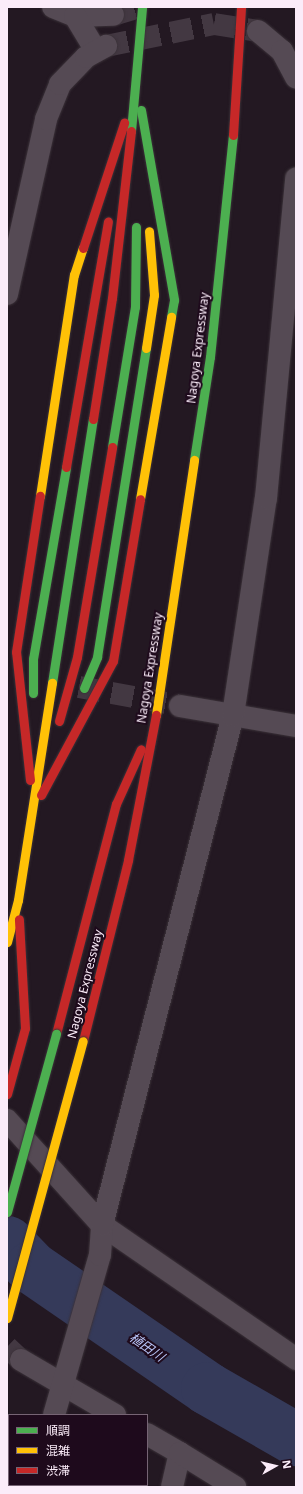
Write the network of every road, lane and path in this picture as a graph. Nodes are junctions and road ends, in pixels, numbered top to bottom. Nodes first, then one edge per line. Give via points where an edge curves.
1 (53, 7) edge
2 (142, 7) edge
3 (241, 7) edge
4 (113, 15) tunnel mouth
5 (75, 16) junction
6 (258, 31) tunnel mouth
7 (296, 77) edge
8 (137, 83) junction
9 (136, 176) dead end
10 (296, 178) edge
11 (136, 215) dead end
12 (7, 294) edge
13 (180, 706) tunnel mouth
14 (156, 715) junction
15 (233, 715) junction
16 (296, 726) edge
17 (34, 809) junction
18 (18, 900) junction
19 (7, 942) edge
20 (7, 1094) edge
21 (7, 1120) edge
22 (7, 1212) edge
23 (102, 1225) junction
24 (7, 1318) edge
25 (296, 1359) edge
26 (22, 1360) tunnel mouth
27 (62, 1384) junction
28 (54, 1414) edge
29 (113, 1414) edge
30 (148, 1435) edge
31 (180, 1453) junction
32 (172, 1487) edge
33 (235, 1487) edge

1 - 5 street
2 - 8 highway
3 - 14 highway, Nagoya Expressway via 236,101 210,357
4 - 5 street
5 - 12 street via 101,49 86,57 60,84 46,119
6 - 7 street via 282,51
8 - 9 highway
8 - 17 highway via 112,298
8 - 17 highway via 94,293 34,651
8 - 17 highway via 74,275 16,652
8 - 17 highway via 154,296 97,657
8 - 17 highway via 174,300 113,661
10 - 15 street via 266,498
11 - 17 highway via 135,308 77,657
13 - 15 street
14 - 22 highway, bridge via 116,804
14 - 24 highway, Nagoya Expressway, bridge via 128,860 83,1041
15 - 16 street
15 - 23 street
17 - 18 highway
18 - 19 highway
18 - 20 highway via 25,1028
21 - 23 street
23 - 25 street
23 - 27 street via 100,1254
26 - 27 street
27 - 28 street
27 - 29 street
30 - 31 street
31 - 32 street
31 - 33 street

